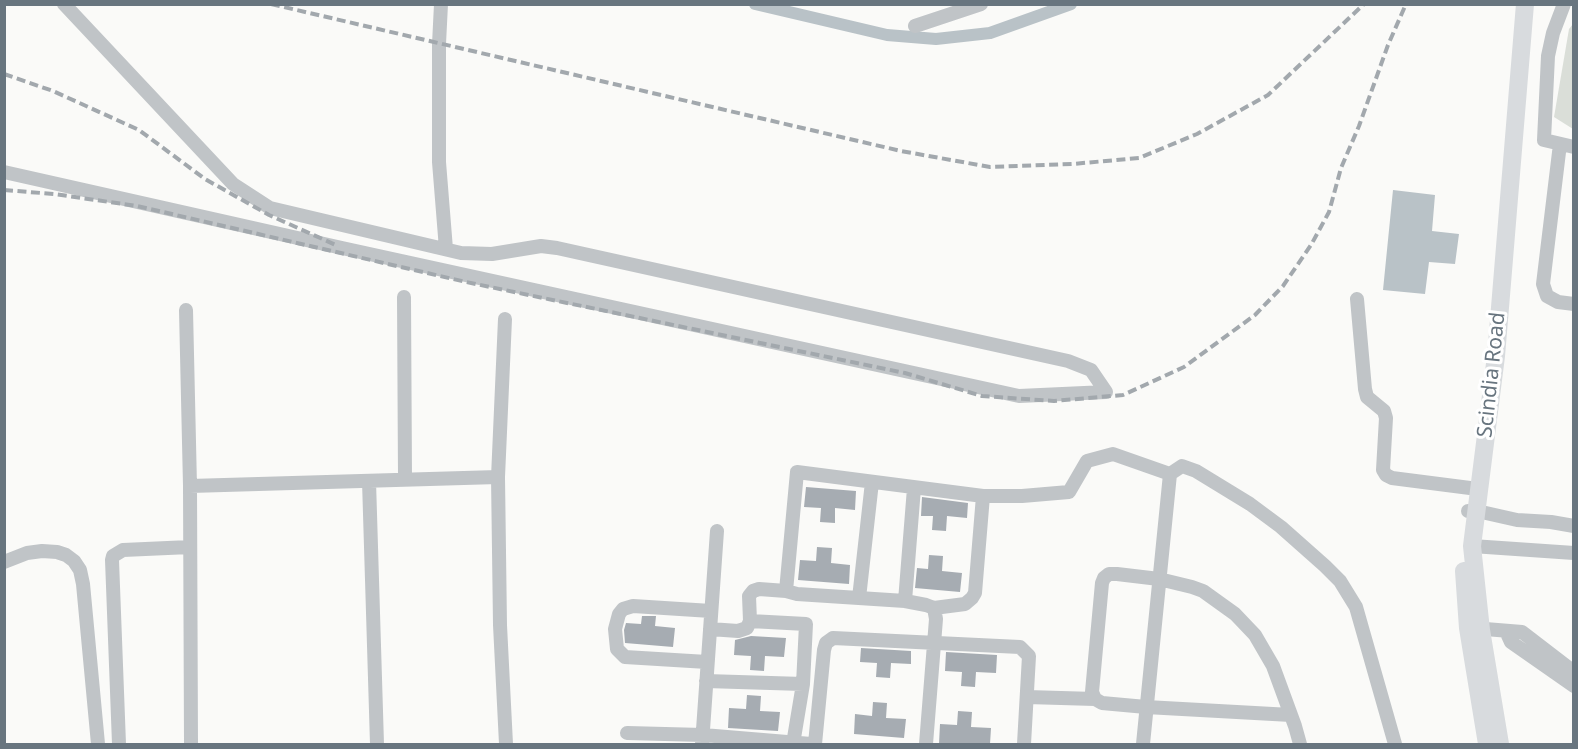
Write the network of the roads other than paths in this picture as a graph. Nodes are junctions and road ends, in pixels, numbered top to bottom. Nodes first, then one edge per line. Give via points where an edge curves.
1 (64, 4) edge
2 (441, 4) edge
3 (981, 4) edge
4 (1518, 4) edge
5 (1525, 4) edge
6 (1564, 4) edge
7 (915, 26) dead end
8 (1567, 145) edge
9 (4, 171) edge
10 (446, 249) junction
11 (404, 297) dead end
12 (1357, 299) dead end
13 (1574, 304) edge
14 (186, 310) dead end
15 (505, 319) dead end
16 (1490, 367) junction
17 (1170, 474) junction
18 (498, 477) junction
19 (405, 478) junction
20 (369, 481) junction
21 (872, 482) junction
22 (190, 486) junction
23 (914, 488) junction
24 (1470, 488) junction
25 (983, 496) junction
26 (1472, 511) junction
27 (1574, 526) edge
28 (717, 531) dead end
29 (1472, 546) junction
30 (190, 547) junction
31 (1574, 553) edge
32 (4, 562) edge
33 (1159, 579) junction
34 (786, 591) junction
35 (859, 598) junction
36 (905, 601) junction
37 (934, 608) junction
38 (711, 611) junction
39 (750, 621) junction
40 (710, 629) junction
41 (1475, 629) junction
42 (1506, 632) junction
43 (934, 643) junction
44 (707, 662) junction
45 (1574, 672) edge
46 (706, 681) junction
47 (1483, 682) junction
48 (803, 684) junction
49 (1574, 686) edge
50 (1027, 697) junction
51 (1095, 699) junction
52 (1146, 707) junction
53 (1291, 715) junction
54 (627, 733) dead end
55 (703, 740) edge
56 (794, 743) edge
57 (98, 744) edge
58 (120, 744) edge
59 (191, 744) edge
60 (377, 744) edge
61 (506, 744) edge
62 (813, 744) edge
63 (926, 744) edge
64 (1024, 744) edge
65 (1143, 744) edge
66 (1300, 744) edge
67 (1395, 744) edge
68 (1487, 744) edge
69 (1500, 744) edge

1 - 10 street via 249,197 270,208
2 - 10 street via 439,162
3 - 7 street
4 - 16 main road, Scindia Road
5 - 16 main road, Scindia Road via 1516,140
6 - 8 street via 1548,56 1544,140
8 - 13 street via 1543,284 1547,297
9 - 10 street via 1019,396 1106,392 1091,370 1068,361 557,248 542,246 478,255
11 - 19 street
12 - 24 street via 1365,389 1367,397 1384,411 1386,418 1383,470 1392,478
14 - 22 street
15 - 18 street
16 - 24 main road, Scindia Road
16 - 26 main road, Scindia Road
17 - 25 street via 1113,454 1087,461 1069,492
17 - 33 street
17 - 67 street via 1182,466 1196,471 1250,504 1340,581 1356,607
18 - 19 street
18 - 61 street
19 - 20 street
20 - 22 street
20 - 60 street
21 - 23 street
21 - 34 street via 797,472
21 - 35 street
22 - 30 street
23 - 25 street
23 - 36 street
24 - 26 main road, Scindia Road
25 - 37 street via 975,593 965,604
26 - 27 street
26 - 29 main road, Scindia Road
26 - 41 main road, Scindia Road via 1463,547
28 - 38 street
29 - 31 street
29 - 41 main road, Scindia Road
30 - 58 street via 123,550 113,556
30 - 59 street
32 - 57 street via 27,553 57,552 74,561 80,570
33 - 51 street via 1117,574 1104,578 1092,692
33 - 52 street
33 - 53 street via 1203,591 1255,635 1273,666
34 - 35 street
34 - 39 street via 753,591 749,596
35 - 36 street
36 - 37 street
37 - 43 street
38 - 40 street
38 - 44 street via 633,606 622,609 615,628 616,649 625,657
39 - 40 street via 738,631
39 - 48 street via 806,624
40 - 44 street
41 - 42 street
41 - 47 main road, Scindia Road
42 - 45 street via 1526,634
42 - 49 street via 1511,642
43 - 50 street via 1020,647 1029,656
43 - 62 street via 833,638 826,643
43 - 63 street
44 - 46 street
46 - 48 street
46 - 55 street
47 - 68 main road, Scindia Road
47 - 69 main road, Scindia Road
48 - 56 street
50 - 51 street
50 - 64 street
51 - 52 street
52 - 53 street
52 - 65 street
53 - 66 street
54 - 55 street
55 - 56 street
56 - 62 street

